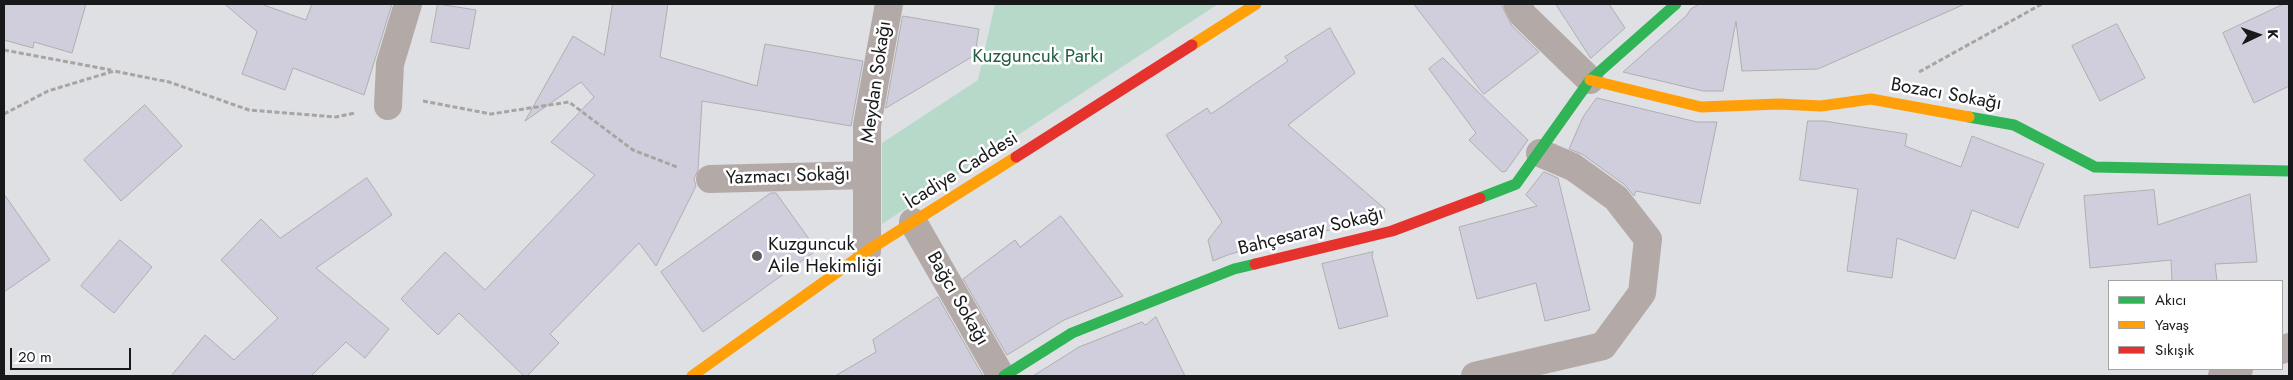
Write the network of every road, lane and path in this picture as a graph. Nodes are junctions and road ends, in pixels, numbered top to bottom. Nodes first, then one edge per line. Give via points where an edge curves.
1 (408, 4) edge
2 (889, 4) edge
3 (1256, 4) edge
4 (1517, 4) edge
5 (1676, 4) edge
6 (2042, 4) edge
7 (4, 50) edge
8 (114, 71) dead end
9 (1590, 80) junction
10 (1871, 99) junction
11 (388, 106) dead end
12 (1540, 153) junction
13 (2289, 171) edge
14 (867, 175) junction
15 (710, 179) dead end
16 (913, 222) junction
17 (867, 251) junction
18 (2237, 370) edge
19 (692, 376) edge
20 (1002, 376) edge
21 (1476, 376) edge
22 (2222, 376) edge

1 - 11 street via 390,64
2 - 14 street, Meydan Sokağı via 867,125
3 - 16 street, İcadiye Caddesi
4 - 9 street via 1523,15
5 - 9 street, Bahçesaray Sokağı
6 - 10 path
7 - 8 path
9 - 10 street, Bozacı Sokağı via 1701,107 1821,106
9 - 12 street, Bahçesaray Sokağı
10 - 13 street, Bozacı Sokağı via 2014,125 2095,166
12 - 20 street, Bahçesaray Sokağı via 1516,184 1392,231 1234,269 1072,333
12 - 21 street via 1573,167 1616,198 1648,240 1642,293 1603,346
14 - 15 street, Yazmacı Sokağı
14 - 17 street, Meydan Sokağı
16 - 17 street, İcadiye Caddesi
16 - 20 street, Bağcı Sokağı
17 - 19 street, İcadiye Caddesi
18 - 22 street

